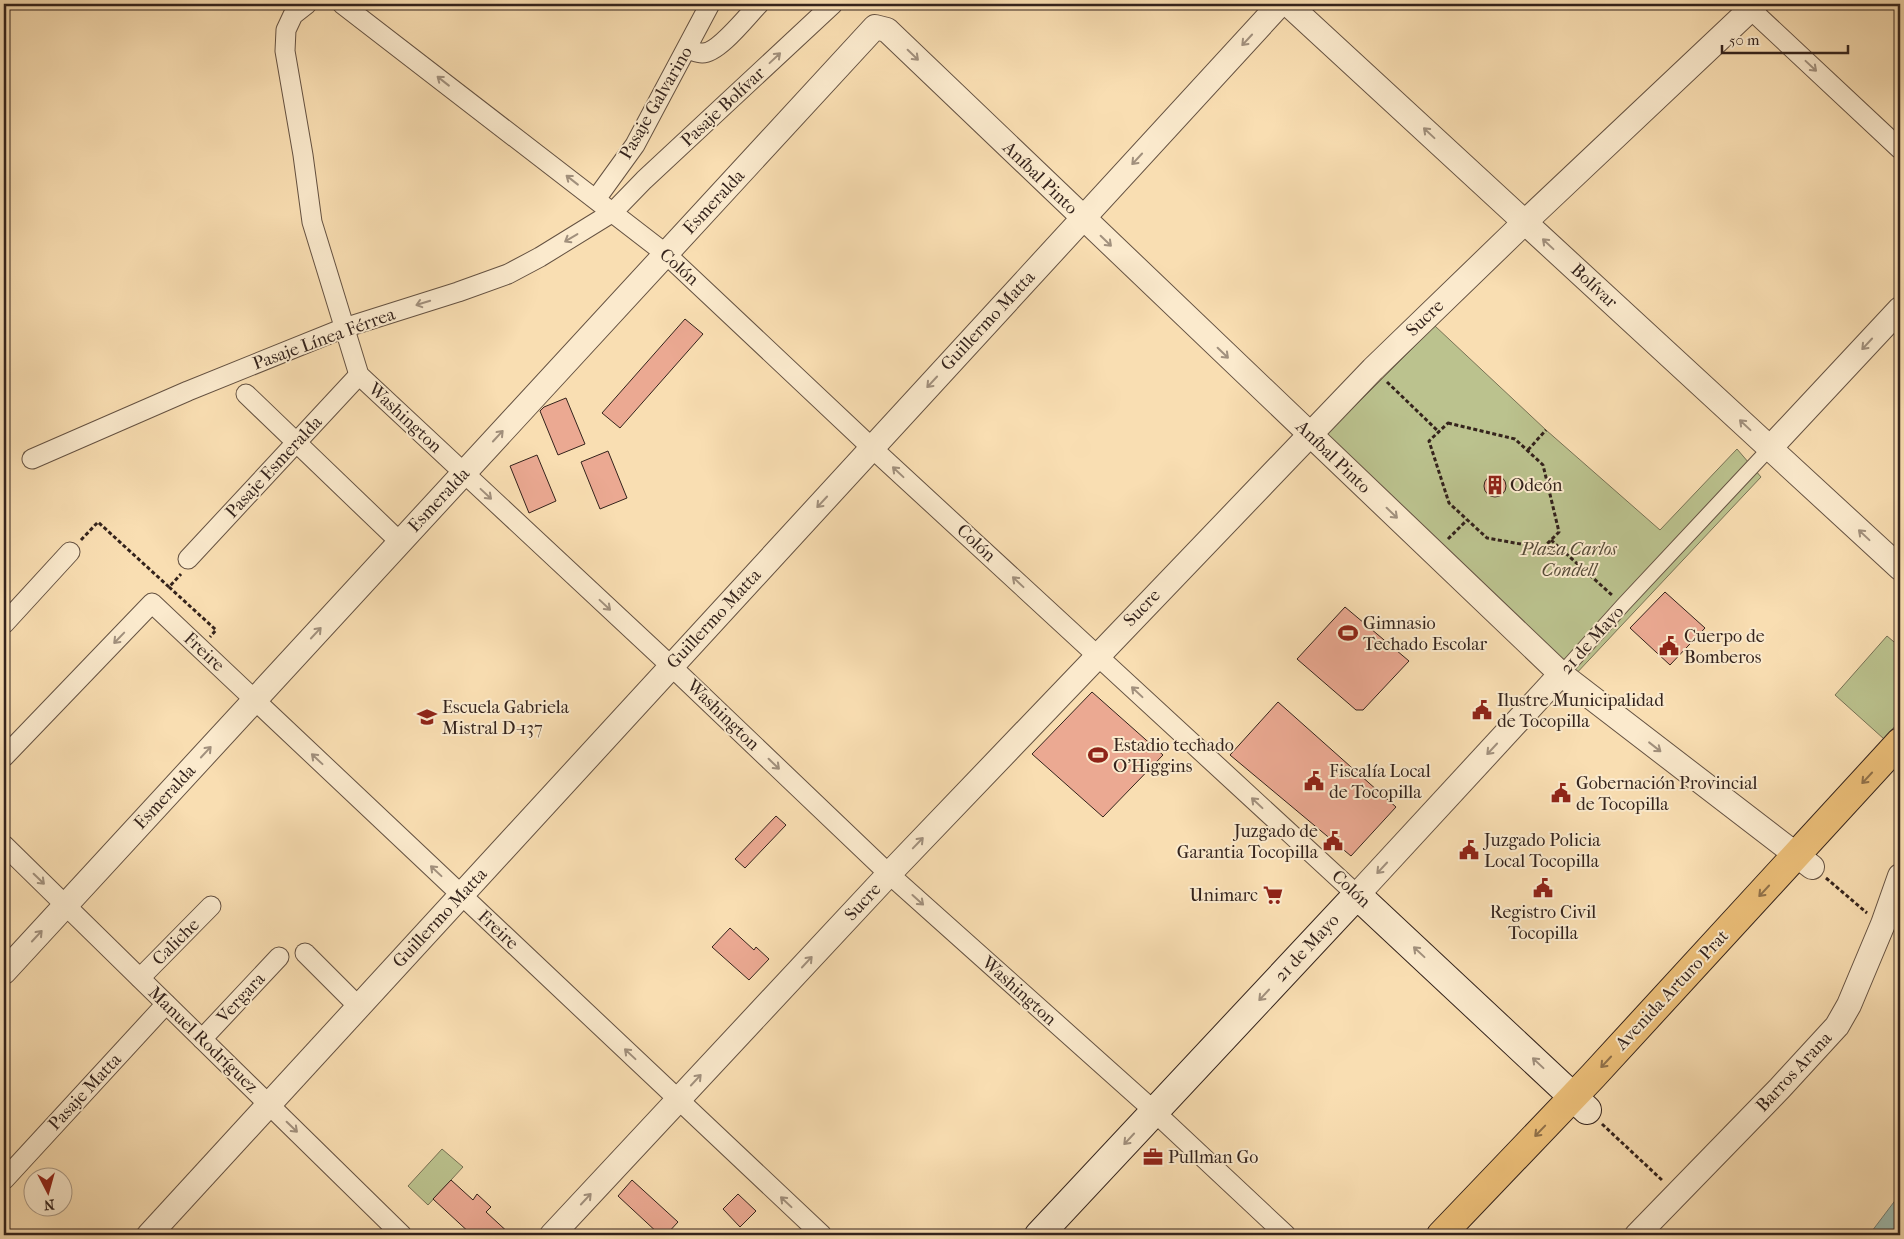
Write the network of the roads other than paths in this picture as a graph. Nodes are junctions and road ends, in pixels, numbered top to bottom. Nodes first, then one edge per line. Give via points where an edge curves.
1 (307, 4) edge
2 (342, 4) edge
3 (710, 4) edge
4 (759, 4) edge
5 (833, 4) edge
6 (1280, 4) edge
7 (1288, 4) edge
8 (1750, 5) edge
9 (875, 27) joint
10 (687, 49) junction
11 (1900, 149) edge
12 (620, 165) junction
13 (644, 180) junction
14 (596, 199) junction
15 (613, 212) junction
16 (1082, 218) junction
17 (1525, 222) junction
18 (666, 254) junction
19 (1900, 309) edge
20 (344, 328) junction
21 (359, 375) junction
22 (246, 394) dead end
23 (1310, 434) junction
24 (297, 442) junction
25 (872, 448) junction
26 (1770, 448) junction
27 (32, 460) dead end
28 (463, 474) junction
29 (400, 542) junction
30 (70, 552) road end
31 (192, 554) road end
32 (1900, 568) edge
33 (4, 624) edge
34 (1097, 655) junction
35 (672, 666) junction
36 (1561, 674) junction
37 (254, 700) junction
38 (1900, 742) edge
39 (4, 758) edge
40 (1900, 769) edge
41 (4, 845) edge
42 (1804, 861) junction
43 (889, 874) junction
44 (1900, 876) edge
45 (461, 895) junction
46 (1357, 895) junction
47 (66, 905) junction
48 (211, 906) dead end
49 (305, 953) dead end
50 (279, 957) dead end
51 (4, 972) edge
52 (140, 978) junction
53 (166, 1004) junction
54 (358, 1007) junction
55 (202, 1039) junction
56 (678, 1100) junction
57 (1580, 1103) junction
58 (269, 1104) junction
59 (1154, 1112) junction
60 (4, 1180) edge
61 (148, 1235) edge
62 (402, 1235) edge
63 (552, 1235) edge
64 (822, 1235) edge
65 (1039, 1235) edge
66 (1286, 1235) edge
67 (1441, 1235) edge
68 (1466, 1235) edge
69 (1637, 1235) edge

1 - 20 street, Washington via 293,15 286,30 285,50 312,222
14 -> 2 street, Colón
3 - 10 street, Pasaje Galvarino
4 - 10 street via 711,51 703,54
13 -> 5 street, Pasaje Bolívar
6 -> 16 street, Guillermo Matta
17 -> 7 street, Bolívar
8 -> 11 street
8 - 17 street, Sucre
9 -> 16 street, Aníbal Pinto via 887,30
9 - 18 street, Esmeralda
10 - 12 street, Pasaje Galvarino via 635,145
12 - 13 street
12 - 14 street, Pasaje Galvarino
13 - 15 street, Pasaje Bolívar
14 - 15 street, Colón
15 - 18 street, Colón
15 -> 20 street, Pasaje Línea Férrea via 508,274
16 -> 23 street, Aníbal Pinto
16 -> 25 street, Guillermo Matta
17 - 23 street, Sucre
26 -> 17 street, Bolívar
18 - 25 street, Colón
28 -> 18 street, Esmeralda
19 -> 26 street, 21 de Mayo
20 - 21 street, Washington
20 - 27 street, Pasaje Línea Férrea via 188,391
21 - 24 street, Pasaje Esmeralda
21 - 28 street, Washington
22 - 24 street
23 - 34 street, Sucre
23 -> 36 street, Aníbal Pinto
24 - 29 street
24 - 31 street, Pasaje Esmeralda
34 -> 25 street, Colón
25 -> 35 street, Guillermo Matta
32 -> 26 street, Bolívar
26 - 36 street, 21 de Mayo
28 - 29 street, Esmeralda
28 -> 35 street, Washington
37 -> 29 street, Esmeralda
30 - 33 street
43 -> 34 street, Sucre
46 -> 34 street, Colón
35 -> 43 street, Washington
35 - 45 street, Guillermo Matta
36 -> 42 street, Aníbal Pinto
36 -> 46 street, 21 de Mayo
37 -> 39 street, Freire via 152,603
45 -> 37 street, Freire
47 -> 37 street, Esmeralda
38 -> 42 highway, Avenida Arturo Prat
40 - 42 highway, Avenida Arturo Prat
41 -> 47 street, Manuel Rodríguez
42 - 57 highway, Avenida Arturo Prat
56 -> 43 street, Sucre
43 -> 59 street, Washington
44 - 69 street, Barros Arana via 1849,1005 1837,1026
45 - 54 street, Guillermo Matta
56 -> 45 street, Freire
57 -> 46 main road, Colón
46 -> 59 main road, 21 de Mayo
51 -> 47 street, Esmeralda
47 - 52 street, Manuel Rodríguez
48 - 52 street, Caliche
49 - 54 street
50 - 55 street, Vergara
52 - 53 street, Manuel Rodríguez
53 - 55 street, Manuel Rodríguez
53 - 60 street, Pasaje Matta
54 - 58 street, Guillermo Matta
55 - 58 street, Manuel Rodríguez
63 -> 56 street, Sucre
64 -> 56 street, Freire
57 -> 67 highway, Avenida Arturo Prat
57 - 68 highway, Avenida Arturo Prat
58 - 61 street, Guillermo Matta
58 -> 62 street, Manuel Rodríguez
59 -> 65 main road, 21 de Mayo
59 - 66 street, Washington

